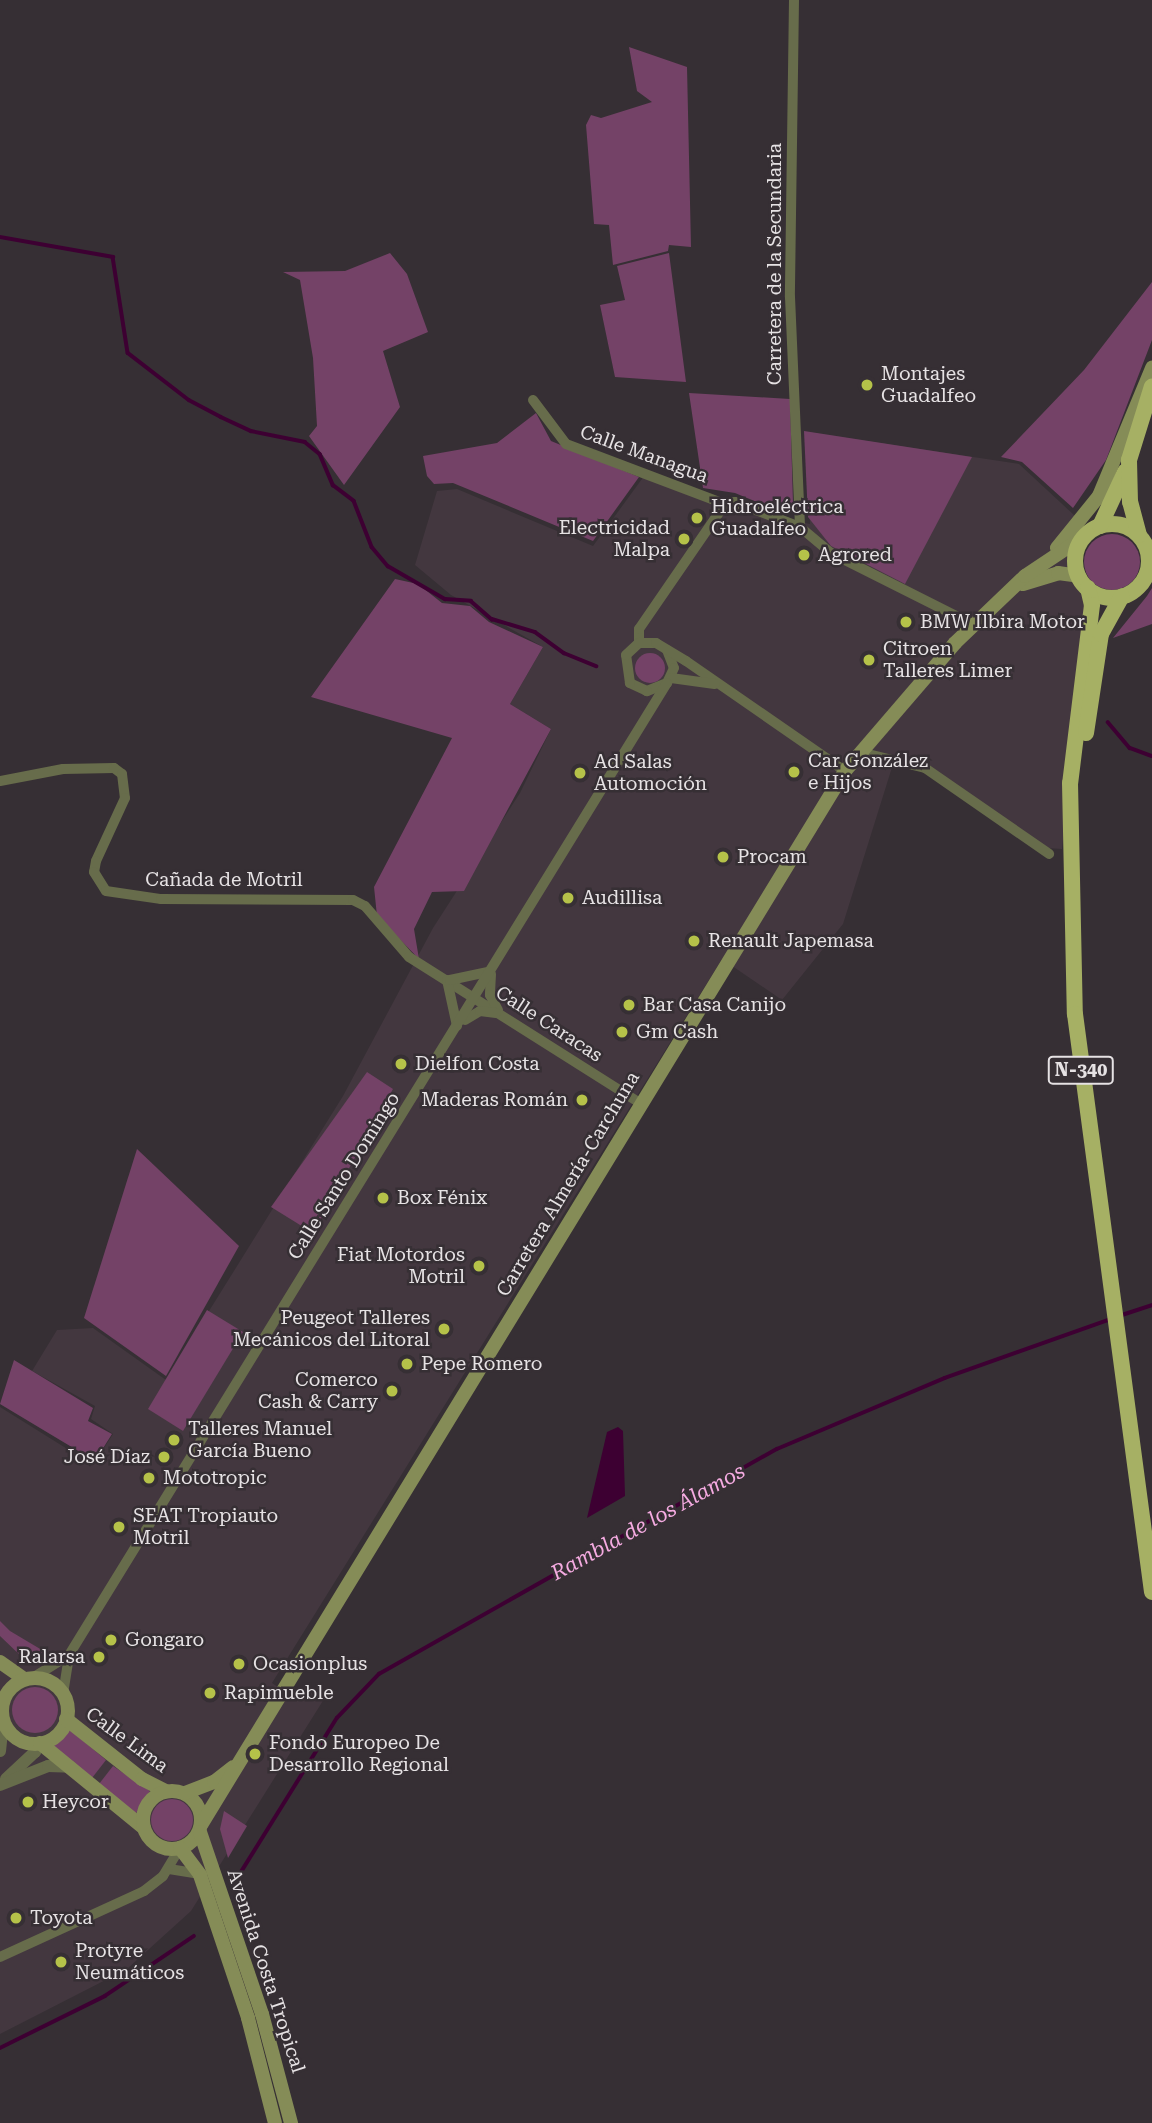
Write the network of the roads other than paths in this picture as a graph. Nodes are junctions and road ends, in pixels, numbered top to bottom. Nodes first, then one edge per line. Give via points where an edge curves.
1 (794, 0) edge
2 (1152, 368) edge
3 (1152, 386) edge
4 (533, 400) dead end
5 (1129, 460) junction
6 (725, 504) junction
7 (1100, 526) junction
8 (800, 527) junction
9 (1139, 535) junction
10 (1085, 536) junction
11 (1054, 552) junction
12 (1083, 582) junction
13 (1015, 588) junction
14 (1122, 596) junction
15 (974, 625) junction
16 (639, 643) junction
17 (667, 650) junction
18 (669, 681) junction
19 (719, 684) junction
20 (647, 691) junction
21 (647, 713) junction
22 (860, 752) junction
23 (845, 771) junction
24 (0, 781) edge
25 (1071, 839) junction
26 (1049, 854) dead end
27 (491, 970) junction
28 (446, 979) junction
29 (475, 998) junction
30 (501, 1014) junction
31 (457, 1027) junction
32 (640, 1103) junction
33 (1152, 1591) edge
34 (69, 1655) junction
35 (0, 1662) edge
36 (29, 1678) junction
37 (63, 1694) junction
38 (2, 1697) edge
39 (66, 1719) junction
40 (3, 1720) junction
41 (37, 1743) junction
42 (0, 1751) edge
43 (239, 1760) junction
44 (72, 1767) junction
45 (0, 1785) edge
46 (166, 1791) junction
47 (185, 1793) junction
48 (144, 1828) junction
49 (200, 1828) junction
50 (180, 1848) junction
51 (169, 1869) junction
52 (200, 1875) junction
53 (0, 1957) edge
54 (275, 2123) edge
55 (291, 2123) edge

1 - 8 street, Carretera de la Secundaria via 790,297
2 - 11 main road via 1099,496
3 - 5 highway, N-340
4 - 6 street, Calle Managua via 566,444
5 - 7 highway, N-340
5 - 9 highway, N-340 via 1130,502
6 - 8 street via 735,502
6 - 16 street, Calle Managua via 639,629
7 - 9 highway via 1121,525
7 - 10 highway
8 - 15 street via 831,553
9 - 14 highway, N-340 via 1148,552 1147,573
10 - 11 main road
10 - 12 highway, N-340 via 1076,555
11 - 13 main road, Carretera Almería-Carchuna
12 - 13 main road via 1049,575
12 - 14 highway
12 - 25 highway, N-340 via 1092,605 1070,783
13 - 15 main road, Carretera Almería-Carchuna
14 - 25 highway, N-340 via 1101,634
15 - 22 main road, Carretera Almería-Carchuna
16 - 17 street via 656,643
16 - 20 street via 626,655 625,674
17 - 18 street
17 - 19 street
18 - 19 street
18 - 20 street
18 - 21 street, Calle Santo Domingo
19 - 23 street
20 - 21 street
21 - 27 street, Calle Santo Domingo
22 - 23 main road, Carretera Almería-Carchuna
22 - 26 street via 925,768
23 - 32 main road, Carretera Almería-Carchuna
24 - 28 street, Cañada de Motril via 63,769 114,768 122,774 125,799 94,872 106,891 161,899 353,900 365,906 409,957
25 - 33 highway, N-340 via 1075,1014
27 - 28 street via 467,981
27 - 29 street, Calle Santo Domingo
27 - 30 street via 490,995
28 - 29 street, Cañada de Motril
28 - 31 street
29 - 30 street, Calle Caracas
29 - 31 street, Calle Santo Domingo
30 - 31 street via 475,1012
30 - 32 street, Calle Caracas
31 - 34 street, Calle Santo Domingo
32 - 43 main road, Carretera Almería-Carchuna
34 - 36 street, Calle Santo Domingo
34 - 37 street, Calle Santo Domingo
35 - 36 main road
36 - 37 main road
36 - 38 main road
37 - 39 main road
38 - 40 main road
39 - 41 main road via 57,1735
39 - 46 main road, Calle Lima via 142,1779
40 - 41 main road via 15,1737
40 - 42 street
41 - 44 main road
41 - 45 street via 35,1752
43 - 47 main road, Carretera Almería-Carchuna via 214,1782
43 - 49 main road, Carretera Almería-Carchuna
44 - 45 street via 48,1766
44 - 48 main road
46 - 47 main road
46 - 48 main road via 145,1809
47 - 49 main road via 199,1807
48 - 50 main road via 162,1847
49 - 50 main road
49 - 55 main road, Avenida Costa Tropical
50 - 51 street
50 - 52 main road, Avenida Costa Tropical
51 - 52 street
51 - 53 street via 144,1892
52 - 54 main road, Avenida Costa Tropical

